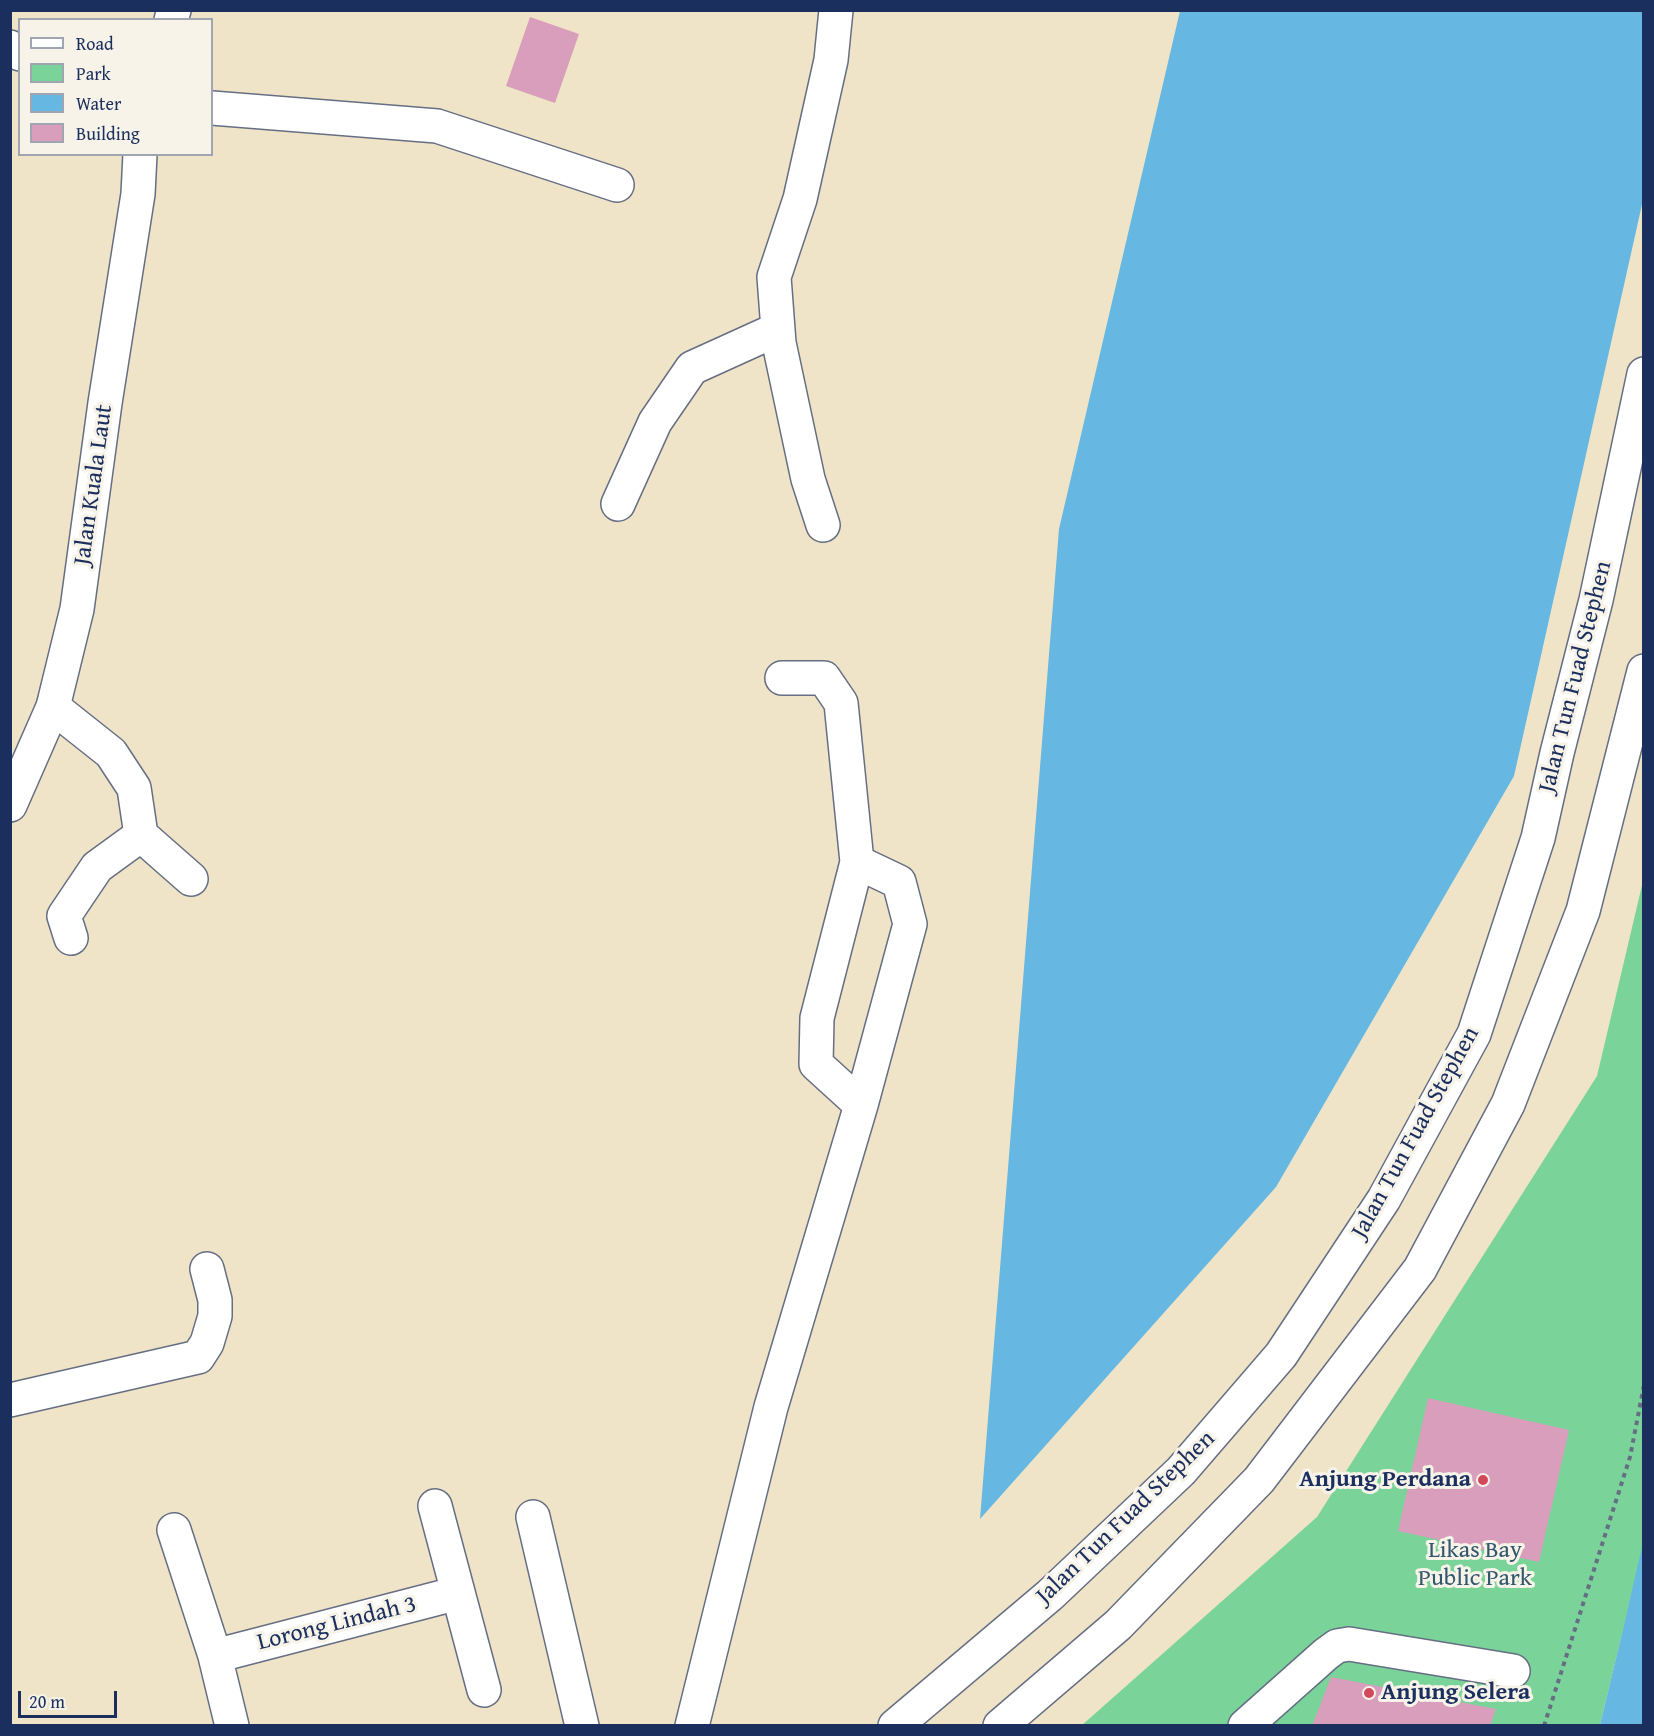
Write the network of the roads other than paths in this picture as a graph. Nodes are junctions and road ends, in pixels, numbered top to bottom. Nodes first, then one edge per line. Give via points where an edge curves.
1 (836, 10) edge
2 (213, 108) edge
3 (140, 156) edge
4 (617, 185) dead end
5 (778, 329) junction
6 (1644, 374) edge
7 (618, 504) dead end
8 (823, 525) dead end
9 (1644, 671) edge
10 (782, 678) dead end
11 (53, 707) junction
12 (10, 805) edge
13 (141, 835) junction
14 (856, 862) junction
15 (191, 879) dead end
16 (71, 938) dead end
17 (861, 1105) junction
18 (207, 1269) dead end
19 (10, 1400) edge
20 (435, 1506) dead end
21 (533, 1517) dead end
22 (174, 1530) dead end
23 (458, 1593) junction
24 (215, 1656) junction
25 (1513, 1671) dead end
26 (483, 1690) dead end
27 (895, 1723) edge
28 (232, 1725) edge
29 (582, 1725) edge
30 (692, 1725) edge
31 (1000, 1725) edge
32 (1245, 1725) edge

1 - 5 main road via 831,60 800,199 774,277
2 - 4 main road via 437,126
3 - 11 main road, Jalan Kuala Laut via 138,194 77,609
5 - 7 main road via 692,368 655,422
5 - 8 main road via 808,479
6 - 27 main road, Jalan Tun Fuad Stephen via 1596,600 1538,838 1473,1034 1384,1199 1281,1355 1181,1471 1050,1595
9 - 31 main road via 1583,911 1508,1104 1420,1269 1259,1480 1118,1625
10 - 14 main road via 824,678 842,703
11 - 12 main road, Jalan Kuala Laut
11 - 13 main road via 111,753 134,788
13 - 15 main road
13 - 16 main road via 97,867 64,916
14 - 17 main road via 818,1018 816,1064
14 - 17 main road via 899,882 910,924
17 - 30 main road via 771,1407
18 - 19 main road via 215,1316 198,1357
20 - 23 main road
21 - 29 main road
22 - 24 main road
23 - 24 main road, Lorong Lindah 3
23 - 26 main road
24 - 28 main road
25 - 32 main road via 1349,1644 1337,1646

